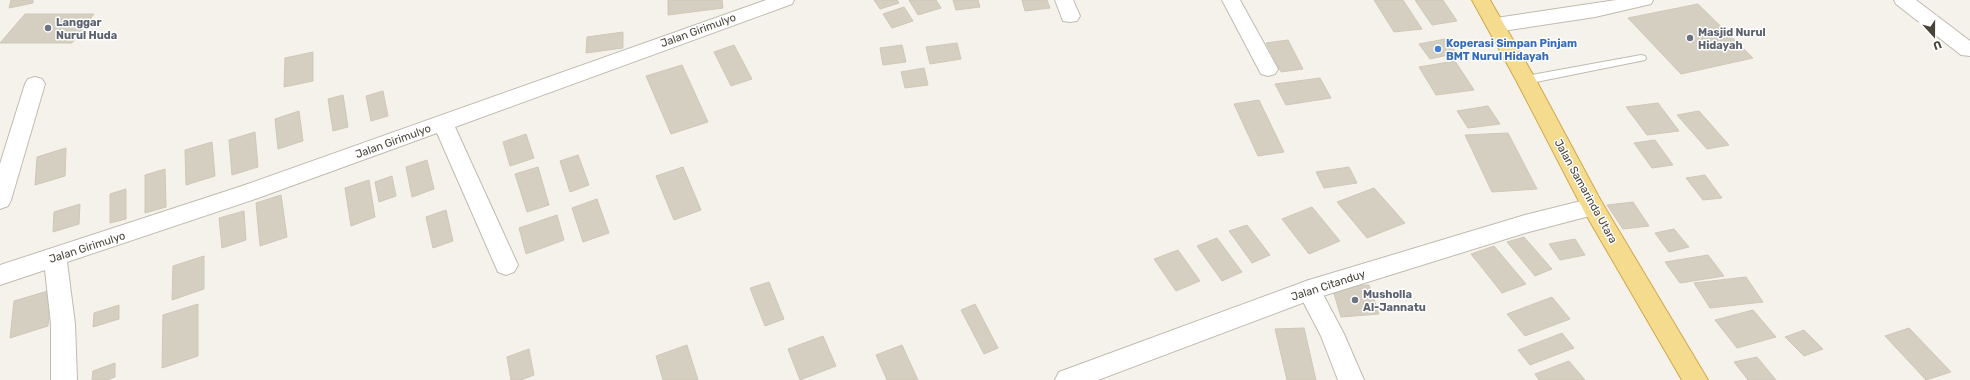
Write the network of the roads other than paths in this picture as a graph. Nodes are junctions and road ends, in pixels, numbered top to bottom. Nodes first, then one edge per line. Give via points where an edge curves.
1 (784, 0) edge
2 (1231, 0) edge
3 (1481, 0) edge
4 (1644, 0) edge
5 (1903, 0) edge
6 (1496, 25) junction
7 (1968, 50) dead end
8 (1641, 58) dead end
9 (1268, 69) dead end
10 (1526, 80) junction
11 (35, 84) dead end
12 (443, 123) junction
13 (0, 200) edge
14 (1593, 207) junction
15 (55, 258) junction
16 (506, 265) dead end
17 (0, 275) edge
18 (1309, 290) junction
19 (64, 380) edge
20 (1068, 380) edge
21 (1351, 380) edge
22 (1695, 380) edge

1 - 12 street, Jalan Girimulyo
2 - 9 street
3 - 6 highway, Jalan Samarinda Utara
4 - 6 street
5 - 7 street
6 - 10 highway, Jalan Samarinda Utara
8 - 10 lane
10 - 14 highway, Jalan Samarinda Utara
11 - 13 street
12 - 15 street, Jalan Girimulyo
12 - 16 street
14 - 18 street, Jalan Citanduy via 1526,224
14 - 22 highway, Jalan Samarinda Utara
15 - 17 street, Jalan Girimulyo
15 - 19 street via 63,324
18 - 20 street, Jalan Citanduy
18 - 21 street via 1332,334

